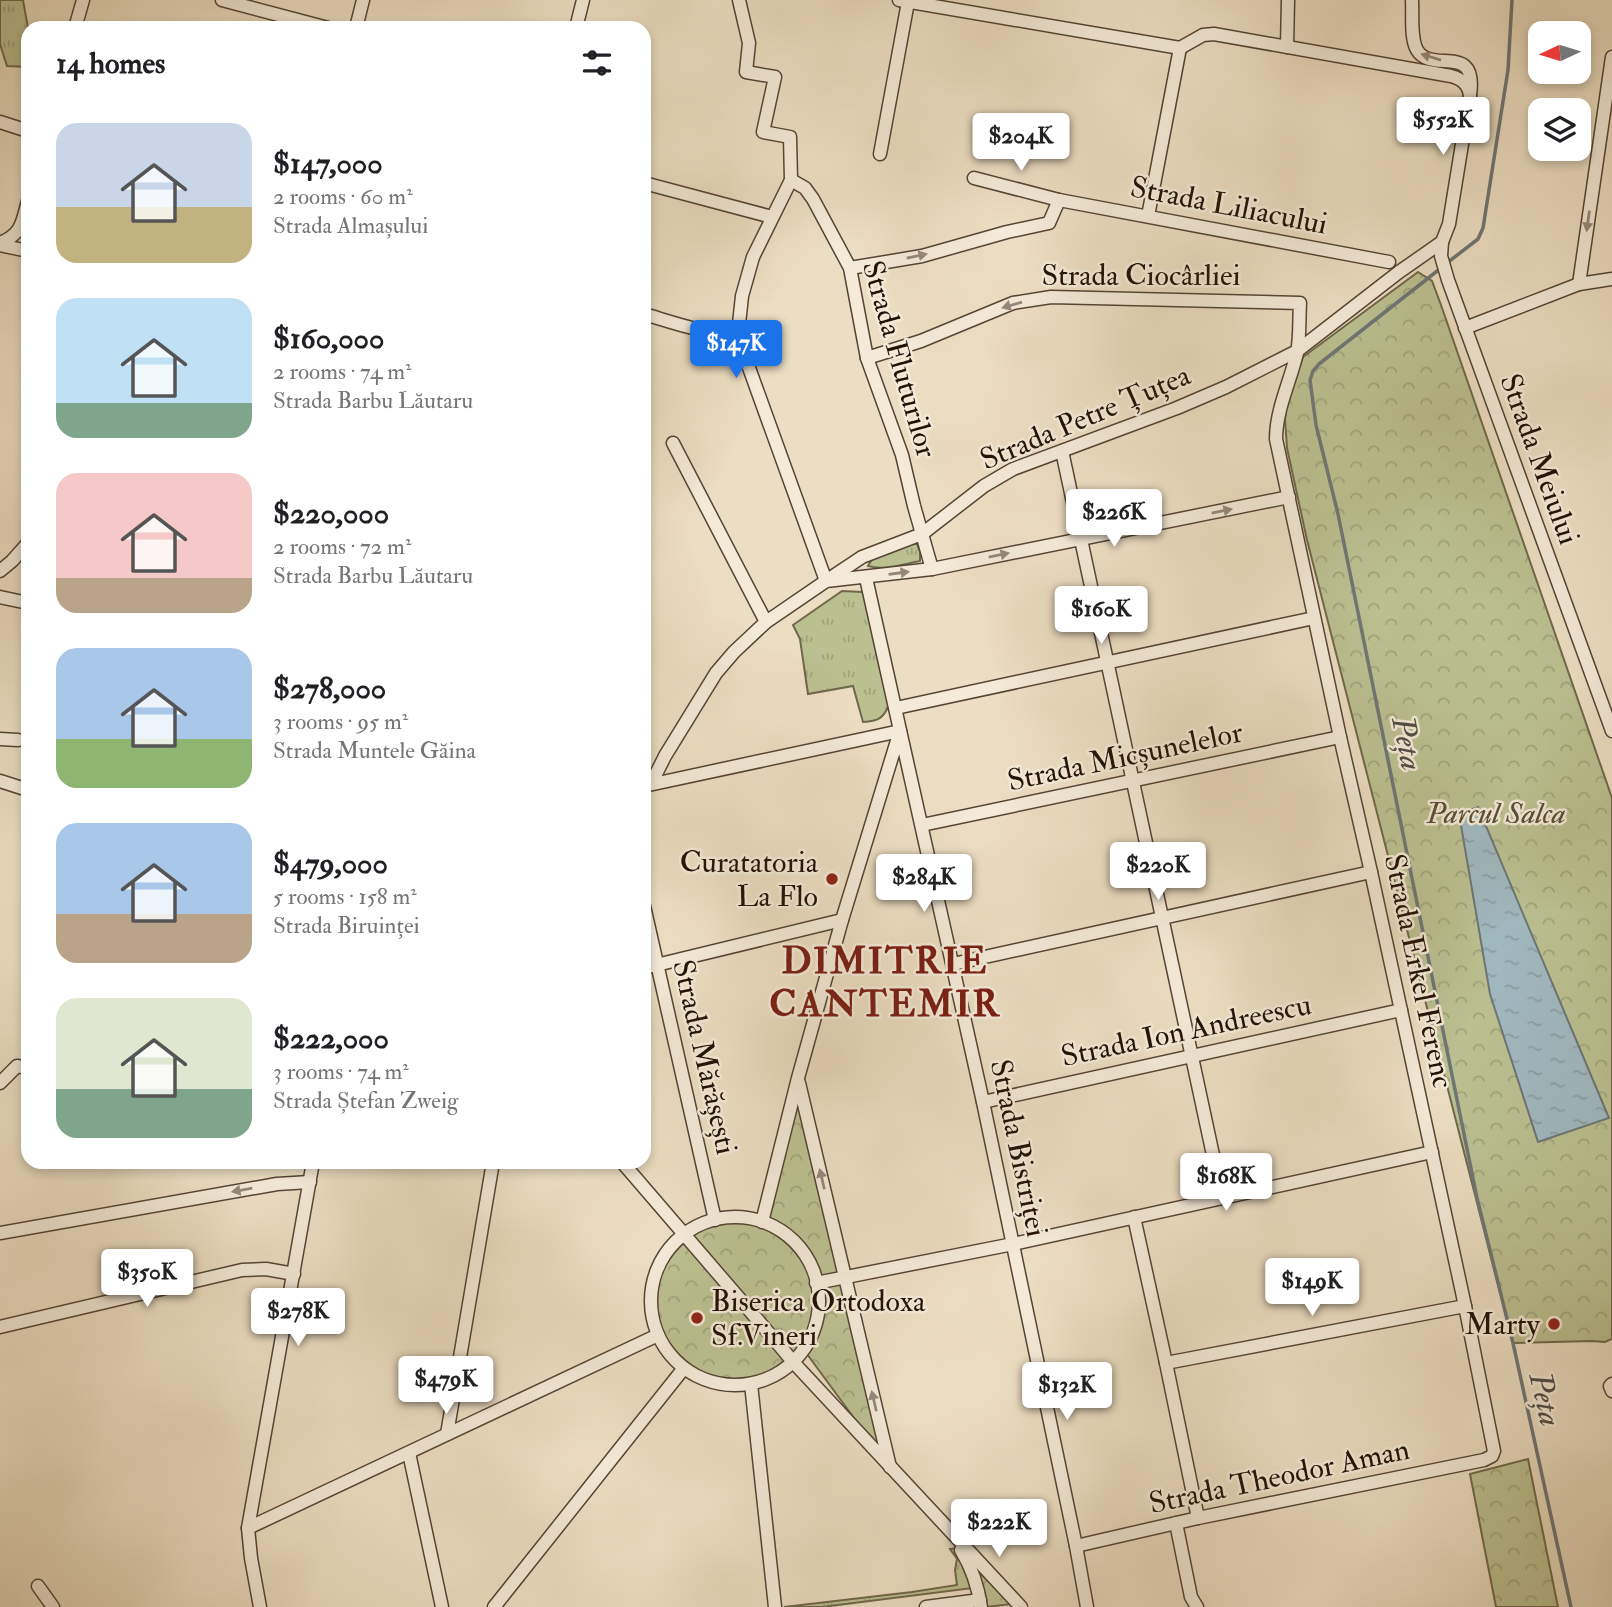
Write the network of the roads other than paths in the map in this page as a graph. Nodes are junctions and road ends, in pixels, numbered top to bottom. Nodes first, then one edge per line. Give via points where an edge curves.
1 (83, 0) edge
2 (222, 0) edge
3 (363, 0) edge
4 (583, 0) edge
5 (738, 0) edge
6 (1288, 0) edge
7 (1412, 0) edge
8 (903, 1) edge
9 (77, 21) edge
10 (302, 21) edge
11 (358, 21) edge
12 (578, 21) edge
13 (1287, 47) junction
14 (1180, 48) junction
15 (1612, 57) edge
16 (1470, 95) junction
17 (0, 122) edge
18 (21, 129) edge
19 (880, 154) dead end
20 (974, 178) dead end
21 (790, 180) junction
22 (651, 185) edge
23 (1059, 200) junction
24 (772, 216) junction
25 (1148, 216) junction
26 (21, 226) edge
27 (1442, 242) junction
28 (0, 244) edge
29 (21, 249) edge
30 (1388, 262) dead end
31 (850, 268) junction
32 (1612, 279) edge
33 (1579, 284) junction
34 (1300, 303) joint
35 (651, 316) edge
36 (1465, 328) junction
37 (738, 333) junction
38 (1297, 351) junction
39 (867, 358) junction
40 (673, 443) dead end
41 (1062, 451) junction
42 (1289, 498) junction
43 (922, 534) junction
44 (1081, 539) junction
45 (21, 551) edge
46 (932, 569) junction
47 (0, 571) edge
48 (866, 578) junction
49 (827, 581) junction
50 (0, 597) edge
51 (21, 602) edge
52 (1314, 618) junction
53 (766, 622) junction
54 (1108, 662) junction
55 (896, 708) junction
56 (900, 731) junction
57 (1612, 732) edge
58 (1340, 737) junction
59 (0, 739) edge
60 (18, 740) dead end
61 (0, 780) edge
62 (651, 780) edge
63 (1134, 781) junction
64 (651, 784) edge
65 (21, 788) edge
66 (922, 825) junction
67 (1371, 872) junction
68 (1162, 918) junction
69 (842, 920) junction
70 (953, 964) junction
71 (651, 967) edge
72 (651, 971) edge
73 (1401, 1010) junction
74 (1191, 1055) junction
75 (21, 1068) edge
76 (798, 1078) junction
77 (0, 1083) edge
78 (983, 1102) junction
79 (1432, 1152) junction
80 (312, 1169) edge
81 (492, 1169) edge
82 (628, 1169) edge
83 (310, 1182) junction
84 (1222, 1197) junction
85 (1134, 1217) junction
86 (715, 1220) junction
87 (762, 1222) junction
88 (0, 1233) edge
89 (684, 1235) junction
90 (1013, 1244) junction
91 (295, 1274) junction
92 (845, 1276) junction
93 (816, 1283) junction
94 (1465, 1306) junction
95 (0, 1327) edge
96 (658, 1335) junction
97 (793, 1362) junction
98 (1166, 1363) junction
99 (684, 1368) junction
100 (751, 1384) junction
101 (447, 1434) junction
102 (409, 1453) junction
103 (1492, 1456) joint
104 (890, 1467) junction
105 (1198, 1518) junction
106 (1175, 1523) junction
107 (248, 1528) junction
108 (952, 1535) junction
109 (1076, 1546) junction
110 (38, 1586) dead end
111 (981, 1604) edge
112 (52, 1607) edge
113 (260, 1607) edge
114 (442, 1607) edge
115 (495, 1607) edge
116 (775, 1607) edge
117 (926, 1607) edge
118 (1021, 1607) edge
119 (1087, 1607) edge
120 (1197, 1607) edge

1 - 9 street
2 - 10 street
3 - 11 street
4 - 12 street
5 - 21 street via 749,43 746,72 775,77 763,132 790,137
6 - 13 street
16 -> 7 street via 1472,77 1467,69 1418,52
8 - 14 street
8 - 19 street
13 - 14 street via 1214,34
13 - 16 street via 1457,78
14 - 25 street
15 -> 33 street
16 - 27 street via 1449,224
17 - 18 street
20 - 23 street, Strada Liliacului
21 - 24 street
21 - 31 street, Strada Fluturilor via 813,199
22 - 24 street
23 - 25 street, Strada Liliacului
31 -> 23 street via 922,256 1049,223
24 - 37 street via 753,257
25 - 30 street, Strada Liliacului
26 - 28 street via 18,233
27 - 36 street, Strada Meiului via 1441,256
27 - 38 street, Strada Petre Țuțea
28 - 29 street
31 - 39 street, Strada Fluturilor
32 - 33 street
33 - 36 street
34 - 38 street, Strada Erkel Ferenc
34 -> 39 street, Strada Ciocârliei via 1051,297 1013,303
35 - 37 street via 703,330
36 - 57 street, Strada Meiului
37 - 49 street
38 - 41 street, Strada Petre Țuțea via 1177,408
38 - 42 street, Strada Erkel Ferenc via 1276,428
39 - 43 street, Strada Fluturilor via 902,455
40 - 53 street
41 - 43 street, Strada Petre Țuțea via 998,477
41 - 44 street
44 -> 42 street
42 - 52 street, Strada Erkel Ferenc
43 - 46 street, Strada Fluturilor
43 - 49 street, Strada Petre Țuțea via 862,557
46 -> 44 street
44 - 54 street
45 - 47 street
48 -> 46 street
48 - 49 street
48 - 55 street, Strada Bistriței
49 - 53 street, Strada Petre Țuțea
50 - 51 street
52 - 54 street
52 - 58 street, Strada Erkel Ferenc
53 - 62 street, Strada Petre Țuțea via 716,673
54 - 55 street
54 - 63 street
55 - 56 street, Strada Bistriței
56 - 64 street
56 - 66 street, Strada Bistriței
56 - 69 street
58 - 63 street, Strada Micșunelelor
58 - 67 street, Strada Erkel Ferenc
59 - 60 street
61 - 65 street
63 - 66 street, Strada Micșunelelor
63 - 68 street
66 - 70 street, Strada Bistriței
67 - 68 street
67 - 73 street, Strada Erkel Ferenc
68 - 70 street
68 - 74 street
69 - 71 street
69 - 76 street
70 - 78 street, Strada Bistriței
72 - 86 street, Strada Mărășești
73 - 74 street, Strada Ion Andreescu
73 - 79 street, Strada Erkel Ferenc
74 - 78 street, Strada Ion Andreescu
74 - 84 street
75 - 77 street
76 - 87 street
92 -> 76 street
78 - 90 street, Strada Bistriței
79 - 84 street
79 - 94 street, Strada Erkel Ferenc
80 - 83 street
81 - 101 street
82 - 89 street
83 -> 88 street
83 - 91 street
84 - 85 street
85 - 90 street
85 - 98 street
86 - 87 street via 739,1217
86 - 89 street
87 - 93 street via 783,1232 800,1249
89 - 96 street via 662,1260 653,1281 651,1304
89 - 97 street
90 - 92 street
90 - 109 street, Strada Bistriței
91 - 95 street via 242,1270
91 - 107 street
92 - 93 street
104 -> 92 street
93 - 97 street via 816,1323
94 - 98 street
94 - 103 street, Strada Erkel Ferenc
96 - 99 street
96 - 101 street
97 - 100 street
97 - 104 street
98 - 105 street
99 - 100 street via 716,1383
99 - 115 street
100 - 116 street
101 - 102 street
102 - 107 street
102 - 114 street
103 - 105 street, Strada Theodor Aman
104 - 108 street
105 - 106 street, Strada Theodor Aman
106 - 109 street, Strada Theodor Aman
106 - 120 street
107 - 113 street
108 - 111 street via 971,1566
108 - 118 street
109 - 119 street, Strada Bistriței
110 - 112 street
111 - 117 street

